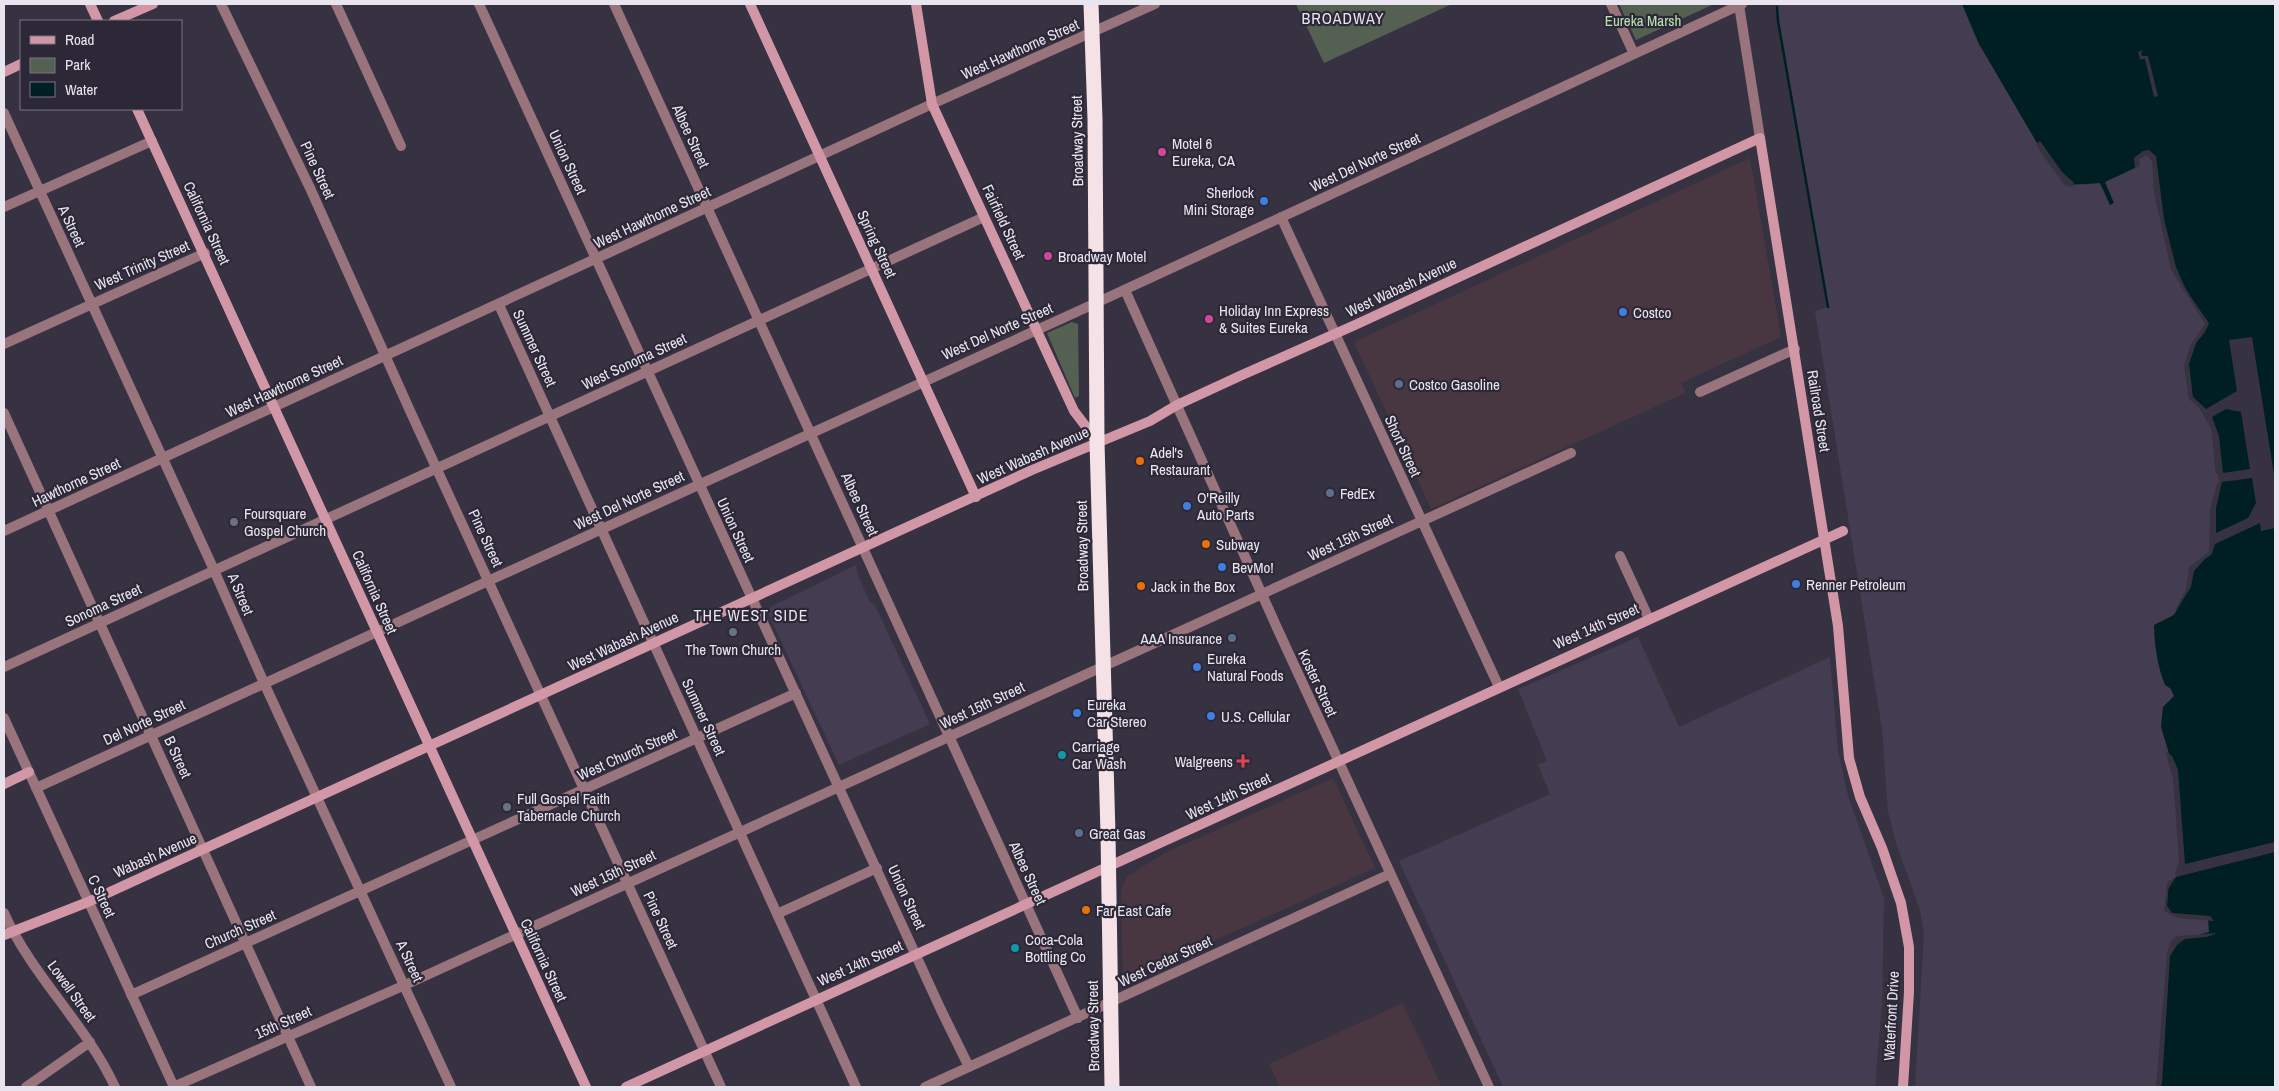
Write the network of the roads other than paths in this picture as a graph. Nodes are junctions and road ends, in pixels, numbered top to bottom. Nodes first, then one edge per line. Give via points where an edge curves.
1 (90, 4) edge
2 (153, 4) edge
3 (221, 4) edge
4 (336, 4) edge
5 (479, 4) edge
6 (614, 4) edge
7 (750, 4) edge
8 (916, 4) edge
9 (1091, 4) edge
10 (1155, 4) edge
11 (1611, 4) edge
12 (1741, 4) edge
13 (98, 20) edge
14 (116, 20) edge
15 (1092, 33) junction
16 (1634, 54) junction
17 (20, 64) edge
18 (4, 72) edge
19 (932, 104) junction
20 (137, 110) edge
21 (4, 113) edge
22 (1760, 138) junction
23 (152, 141) junction
24 (401, 146) dead end
25 (820, 156) junction
26 (40, 191) junction
27 (4, 207) edge
28 (707, 208) junction
29 (984, 217) junction
30 (1281, 218) junction
31 (205, 253) junction
32 (596, 260) junction
33 (872, 268) junction
34 (1125, 290) junction
35 (1096, 303) junction
36 (92, 304) junction
37 (499, 305) junction
38 (759, 320) junction
39 (1036, 329) junction
40 (1334, 333) junction
41 (4, 344) edge
42 (1794, 348) junction
43 (385, 356) junction
44 (647, 372) junction
45 (924, 381) junction
46 (1700, 392) dead end
47 (1177, 406) junction
48 (274, 407) junction
49 (4, 413) edge
50 (550, 416) junction
51 (810, 433) junction
52 (1097, 442) junction
53 (1571, 453) dead end
54 (162, 458) junction
55 (436, 468) junction
56 (699, 484) junction
57 (976, 497) junction
58 (49, 512) junction
59 (326, 519) junction
60 (1421, 522) junction
61 (602, 529) junction
62 (1843, 531) dead end
63 (4, 532) edge
64 (1824, 539) junction
65 (863, 547) junction
66 (1620, 556) dead end
67 (214, 570) junction
68 (489, 580) junction
69 (1262, 594) junction
70 (751, 598) junction
71 (1649, 619) junction
72 (100, 623) junction
73 (376, 632) junction
74 (654, 644) junction
75 (4, 666) edge
76 (1103, 666) junction
77 (264, 683) junction
78 (1499, 687) junction
79 (796, 693) junction
80 (541, 695) junction
81 (4, 718) edge
82 (151, 735) junction
83 (950, 737) junction
84 (697, 738) junction
85 (430, 746) junction
86 (1338, 762) junction
87 (29, 772) junction
88 (4, 784) edge
89 (840, 787) junction
90 (36, 788) junction
91 (584, 790) junction
92 (317, 798) junction
93 (1870, 821) joint
94 (740, 832) junction
95 (473, 840) junction
96 (203, 850) junction
97 (1108, 867) junction
98 (877, 868) junction
99 (1390, 874) junction
100 (628, 884) junction
101 (361, 891) junction
102 (88, 902) junction
103 (1026, 905) junction
104 (4, 913) edge
105 (777, 914) junction
106 (8, 933) edge
107 (516, 934) junction
108 (246, 943) junction
109 (916, 954) junction
110 (405, 985) junction
111 (131, 995) junction
112 (816, 999) junction
113 (1110, 1003) junction
114 (1078, 1018) junction
115 (289, 1036) junction
116 (90, 1042) junction
117 (705, 1051) junction
118 (969, 1067) junction
119 (26, 1087) edge
120 (115, 1087) edge
121 (174, 1087) edge
122 (311, 1087) edge
123 (451, 1087) edge
124 (586, 1087) edge
125 (626, 1087) edge
126 (721, 1087) edge
127 (856, 1087) edge
128 (925, 1087) edge
129 (1112, 1087) edge
130 (1489, 1087) edge
131 (1902, 1087) edge

1 - 13 street
2 - 14 street
3 - 43 street, Pine Street via 310,188
4 - 24 street
5 - 32 street, Union Street
6 - 28 street, Albee Street
7 - 25 street, Spring Street
8 - 19 street, Fairfield Street
9 - 15 highway, Broadway Street
10 - 15 street, West Hawthorne Street
11 - 16 street
12 - 16 street, West Del Norte Street
12 - 22 street, Railroad Street
15 - 19 street, West Hawthorne Street
15 - 35 highway, Broadway Street
16 - 30 street, West Del Norte Street
17 - 18 street
19 - 25 street, West Hawthorne Street
19 - 29 street, Fairfield Street
20 - 23 street, California Street
21 - 26 street, A Street
22 - 40 street, West Wabash Avenue
22 - 42 street, Railroad Street
23 - 26 street
23 - 31 street, California Street
25 - 28 street, West Hawthorne Street
25 - 33 street, Spring Street
26 - 27 street
26 - 36 street, A Street
28 - 32 street, West Hawthorne Street
28 - 38 street, Albee Street
29 - 33 street, West Sonoma Street
29 - 39 street, Fairfield Street
30 - 34 street, West Del Norte Street
30 - 40 street, Short Street
31 - 36 street, West Trinity Street
31 - 48 street, California Street
32 - 37 street, West Hawthorne Street
32 - 44 street, Union Street
33 - 38 street, West Sonoma Street
33 - 45 street, Spring Street
34 - 35 street, West Del Norte Street
34 - 47 street, Koster Street
35 - 39 street, West Del Norte Street
35 - 52 highway, Broadway Street
36 - 41 street, West Trinity Street
36 - 54 street, A Street
37 - 43 street, West Hawthorne Street
37 - 50 street, Summer Street
38 - 44 street, West Sonoma Street
38 - 51 street, Albee Street
39 - 45 street, West Del Norte Street
39 - 52 street, Fairfield Street via 1074,412
40 - 47 street, West Wabash Avenue
40 - 60 street, Short Street
42 - 46 street
42 - 64 street, Railroad Street
43 - 48 street, West Hawthorne Street
43 - 55 street, Pine Street
44 - 50 street, West Sonoma Street
44 - 56 street, Union Street
45 - 51 street, West Del Norte Street
45 - 57 street, Spring Street
47 - 52 street, West Wabash Avenue via 1150,421
47 - 69 street, Koster Street
48 - 54 street, West Hawthorne Street
48 - 59 street, California Street
49 - 58 street, B Street
50 - 55 street, West Sonoma Street
50 - 61 street, Summer Street
51 - 56 street, West Del Norte Street
51 - 65 street, Albee Street
52 - 57 street, West Wabash Avenue
52 - 76 highway, Broadway Street
53 - 60 street, West 15th Street
54 - 58 street, Hawthorne Street
54 - 67 street, A Street
55 - 59 street, West Sonoma Street
55 - 68 street, Pine Street
56 - 61 street, West Del Norte Street
56 - 70 street, Union Street
57 - 65 street, West Wabash Avenue
58 - 63 street, Hawthorne Street
58 - 72 street, B Street
59 - 67 street, West Sonoma Street
59 - 73 street, California Street
60 - 69 street, West 15th Street
60 - 78 street, Short Street
61 - 68 street, West Del Norte Street
61 - 74 street, Summer Street
62 - 64 street, West 14th Street
64 - 71 street, West 14th Street
64 - 93 street, Railroad Street via 1842,659 1849,758
65 - 70 street, West Wabash Avenue
65 - 83 street, Albee Street
66 - 71 street
67 - 72 street, Sonoma Street
67 - 77 street, A Street
68 - 73 street, West Del Norte Street
68 - 80 street, Pine Street
69 - 76 street, West 15th Street
69 - 86 street, Koster Street
70 - 74 street, West Wabash Avenue
70 - 79 street, Union Street
71 - 78 street, West 14th Street
72 - 75 street, Sonoma Street
72 - 82 street, B Street
73 - 77 street, West Del Norte Street
73 - 85 street, California Street
74 - 80 street, West Wabash Avenue
74 - 84 street, Summer Street
76 - 83 street, West 15th Street
76 - 97 highway, Broadway Street
77 - 82 street, Del Norte Street
77 - 92 street, A Street
78 - 86 street, West 14th Street
79 - 84 street, West Church Street
79 - 89 street, Union Street
80 - 85 street, West Wabash Avenue
80 - 91 street, Pine Street
81 - 87 street, C Street
82 - 90 street, Del Norte Street
82 - 96 street, B Street
83 - 89 street, West 15th Street
83 - 103 street, Albee Street
84 - 91 street, West Church Street
84 - 94 street, Summer Street
85 - 92 street, West Wabash Avenue
85 - 95 street, California Street
86 - 97 street, West 14th Street
86 - 99 street, Koster Street
87 - 88 street
87 - 90 street, C Street
89 - 94 street, West 15th Street
89 - 98 street, Union Street
90 - 102 street, C Street
91 - 95 street, West Church Street
91 - 100 street, Pine Street
92 - 96 street, Wabash Avenue
92 - 101 street, A Street
93 - 131 street, Waterfront Drive via 1901,903 1909,947
94 - 100 street, West 15th Street
94 - 105 street, Summer Street
95 - 101 street, West Church Street
95 - 107 street, California Street
96 - 102 street, Wabash Avenue
96 - 108 street, B Street
97 - 103 street, West 14th Street
97 - 113 highway, Broadway Street
98 - 105 street
98 - 109 street, Union Street
99 - 113 street, West Cedar Street
99 - 130 street, Koster Street
100 - 107 street, West 15th Street
100 - 117 street, Pine Street
101 - 108 street, Church Street
101 - 110 street, A Street
102 - 106 street, Wabash Avenue
102 - 111 street, C Street
103 - 109 street, West 14th Street
103 - 114 street, Albee Street
104 - 106 street, Lowell Street
105 - 112 street, Summer Street
106 - 116 street, Lowell Street
107 - 110 street, West 15th Street
107 - 124 street, California Street
108 - 111 street, Church Street
108 - 115 street, B Street
109 - 112 street, West 14th Street
109 - 118 street, Union Street
110 - 115 street, 15th Street
110 - 123 street, A Street
111 - 121 street, C Street
112 - 117 street, West 14th Street
112 - 127 street, Summer Street
113 - 114 street, West Cedar Street
113 - 129 highway, Broadway Street
114 - 118 street, West Cedar Street
115 - 121 street, 15th Street
115 - 122 street, B Street
116 - 119 street
116 - 120 street, Lowell Street
117 - 125 street, West 14th Street
117 - 126 street, Pine Street
118 - 128 street, West Cedar Street

